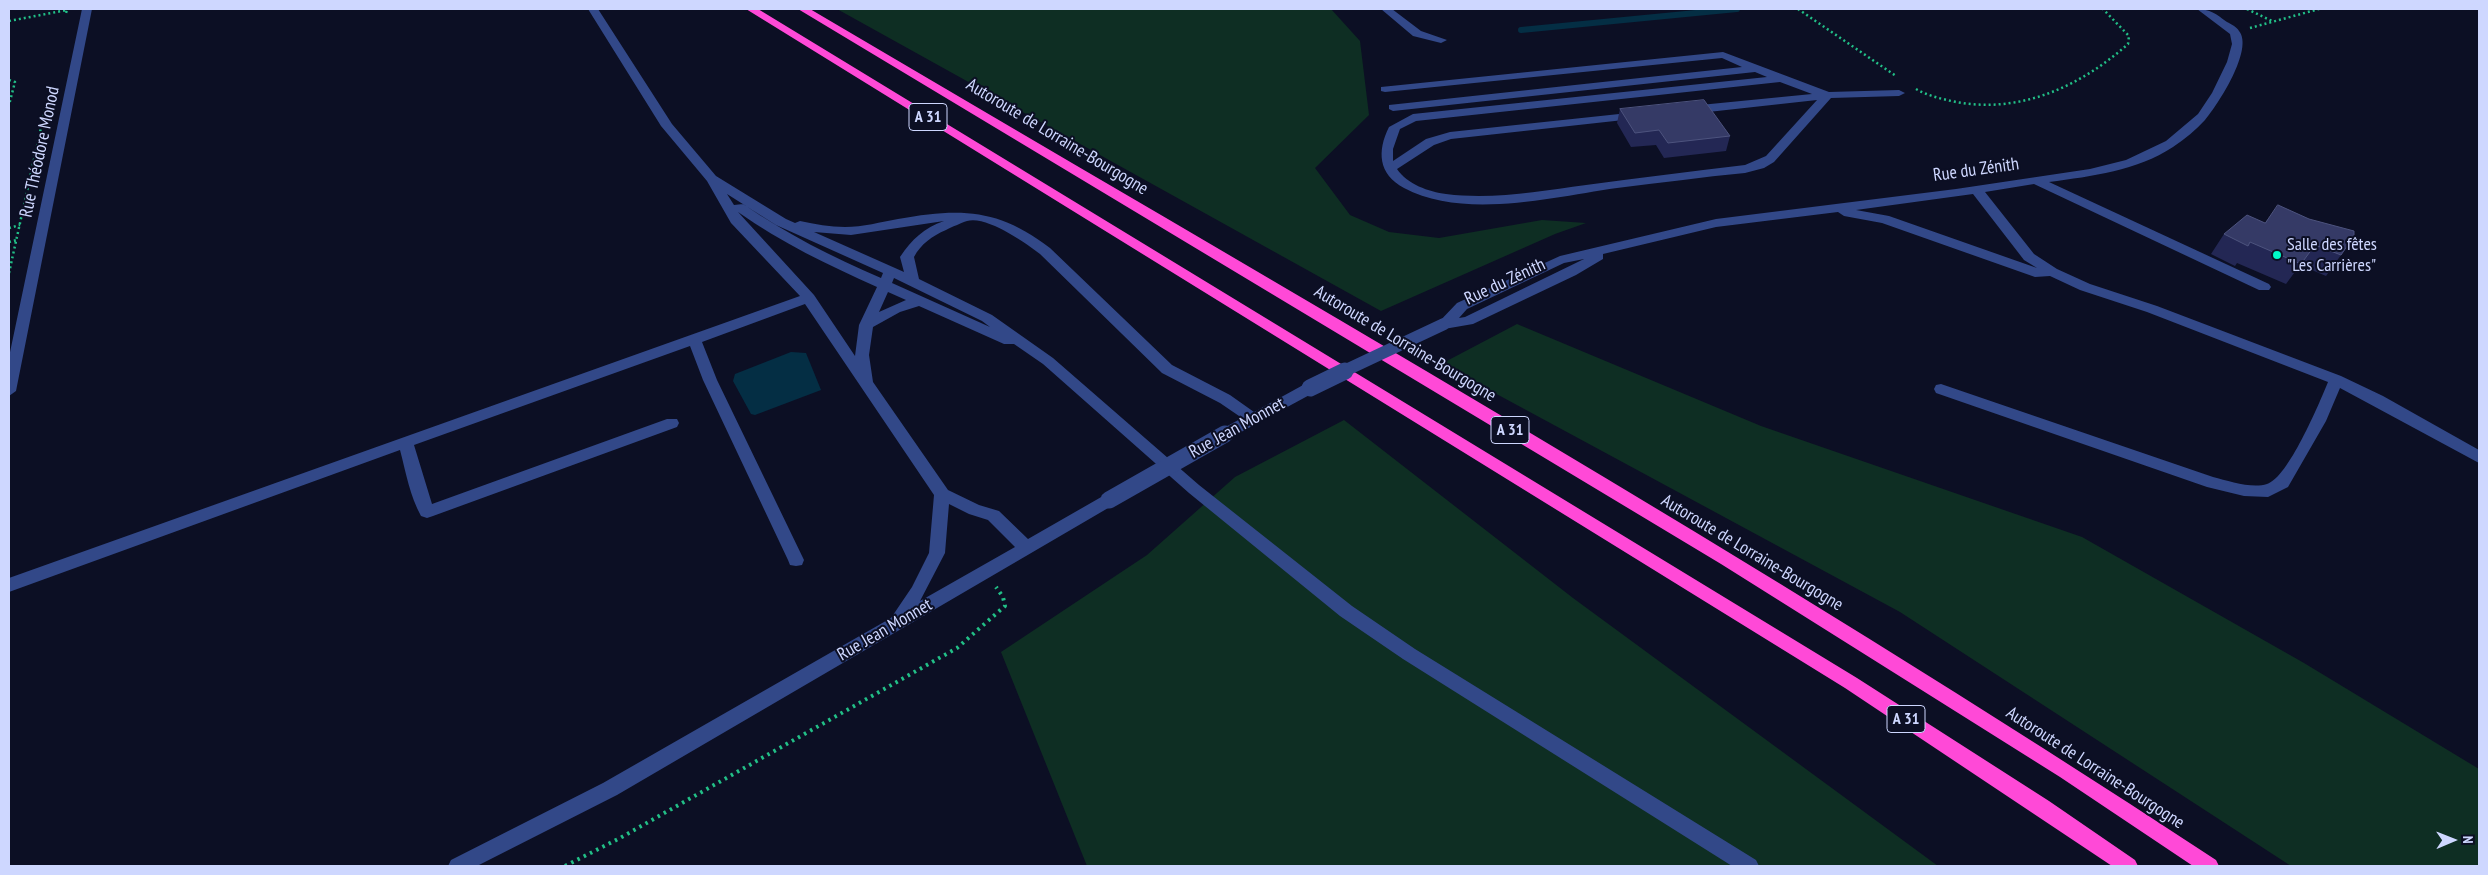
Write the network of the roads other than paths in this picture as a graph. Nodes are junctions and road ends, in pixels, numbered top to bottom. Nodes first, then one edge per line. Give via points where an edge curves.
1 (88, 9) edge
2 (592, 9) edge
3 (752, 9) edge
4 (803, 9) edge
5 (1386, 9) edge
6 (2202, 9) edge
7 (1441, 40) dead end
8 (1756, 68) junction
9 (1781, 79) junction
10 (1385, 89) dead end
11 (1899, 93) dead end
12 (1828, 95) junction
13 (1393, 107) dead end
14 (1673, 112) edge
15 (1654, 114) edge
16 (1390, 168) junction
17 (712, 179) junction
18 (2036, 180) junction
19 (1977, 191) junction
20 (719, 193) junction
21 (1823, 209) junction
22 (969, 218) junction
23 (781, 222) junction
24 (889, 272) junction
25 (2052, 272) junction
26 (913, 281) junction
27 (885, 286) junction
28 (2264, 287) dead end
29 (809, 298) junction
30 (919, 301) junction
31 (866, 325) junction
32 (694, 340) junction
33 (1031, 349) junction
34 (2336, 380) junction
35 (868, 388) junction
36 (1310, 388) joint
37 (1941, 389) dead end
38 (9, 391) edge
39 (1252, 418) junction
40 (672, 423) dead end
41 (406, 443) junction
42 (2479, 457) edge
43 (942, 494) junction
44 (1027, 548) junction
45 (796, 560) dead end
46 (9, 585) edge
47 (896, 624) junction
48 (458, 866) edge
49 (1749, 866) edge
50 (2128, 866) edge
51 (2208, 866) edge

1 - 38 street, Rue Théodore Monod
2 - 17 street via 667,126
3 - 50 highway, A 31 via 1810,657
4 - 51 highway, Autoroute de Lorraine-Bourgogne / A 31 via 1727,559 2074,776
5 - 7 street via 1422,38
6 - 18 street, Rue du Zénith via 2235,32 2238,38 2235,56 2214,102 2202,118 2182,136 2128,164
8 - 9 street
8 - 10 street via 1723,54
8 - 13 street
9 - 12 street
9 - 16 street via 1413,118 1395,127 1388,140 1385,152
11 - 12 street
12 - 14 street
12 - 16 street via 1770,159 1746,168 1478,200 1422,192 1407,185
15 - 16 street via 1450,136 1430,142
17 - 20 street
17 - 23 street
18 - 19 street, Rue du Zénith
18 - 28 street
19 - 21 street, Rue du Zénith
19 - 25 street via 2029,257
20 - 27 street via 817,255
20 - 29 street via 736,220
21 - 25 street via 1884,219 2040,274
21 - 36 street, Rue du Zénith, bridge via 1716,223 1610,249 1468,321 1444,324
22 - 23 street via 936,216 837,231
22 - 26 street via 946,225 914,244 907,257
22 - 39 street via 998,222 1031,238 1167,368 1225,399
23 - 24 street
24 - 26 street
24 - 27 street
25 - 34 street
26 - 33 street via 987,318
27 - 30 street
27 - 31 street
29 - 32 street
29 - 35 street
30 - 31 street via 895,309
30 - 33 street via 973,327
31 - 35 street via 862,355
32 - 41 street
32 - 45 street
33 - 49 street via 1201,495 1346,611 1409,654
34 - 37 street via 2319,420 2284,483 2268,491 2212,483
34 - 42 street
35 - 43 street
36 - 39 street, Rue Jean Monnet
39 - 44 street, Rue Jean Monnet, bridge
40 - 41 street via 427,512
41 - 46 street
43 - 44 street via 993,515
43 - 47 street via 937,553 918,591
44 - 47 street, Rue Jean Monnet
47 - 48 street, Rue Jean Monnet via 610,789

